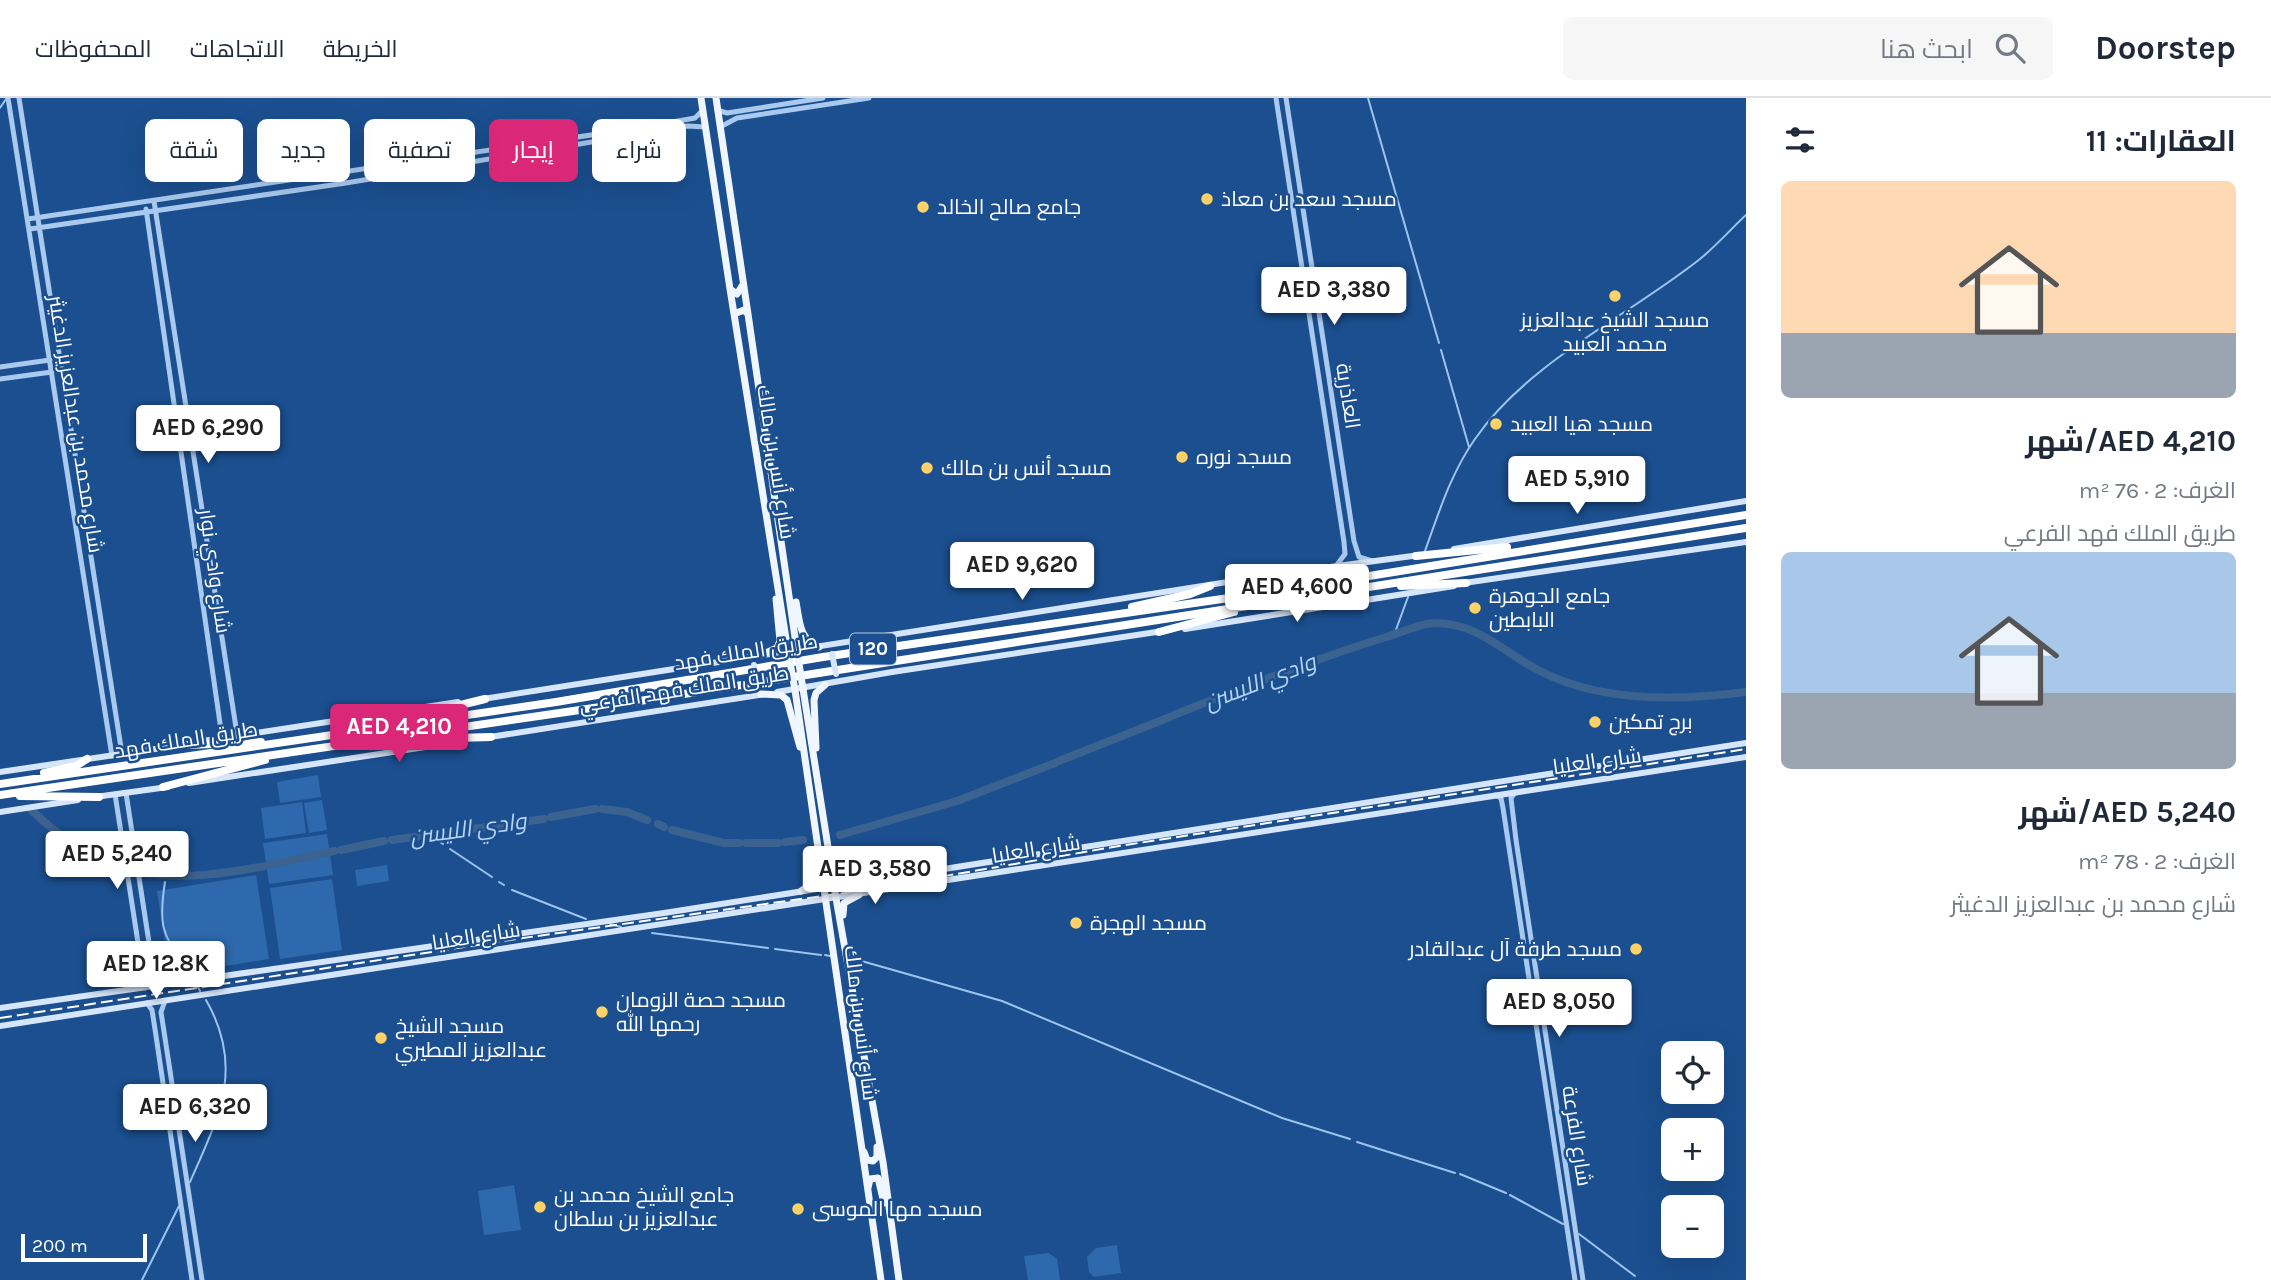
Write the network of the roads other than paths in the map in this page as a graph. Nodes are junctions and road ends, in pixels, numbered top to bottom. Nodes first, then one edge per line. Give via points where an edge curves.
1 (8, 98) edge
2 (19, 98) edge
3 (701, 98) edge
4 (716, 98) edge
5 (823, 98) edge
6 (869, 98) edge
7 (1276, 98) edge
8 (1286, 98) edge
9 (797, 106) junction
10 (703, 110) junction
11 (717, 110) junction
12 (740, 115) junction
13 (686, 123) joint
14 (706, 127) junction
15 (720, 127) junction
16 (1290, 127) junction
17 (1281, 128) junction
18 (592, 137) edge
19 (592, 140) edge
20 (154, 201) junction
21 (145, 202) junction
22 (156, 209) junction
23 (146, 211) junction
24 (38, 218) junction
25 (28, 219) junction
26 (40, 228) junction
27 (30, 229) junction
28 (743, 282) junction
29 (730, 289) junction
30 (734, 314) junction
31 (748, 314) junction
32 (1324, 343) junction
33 (1314, 345) junction
34 (50, 360) junction
35 (0, 368) edge
36 (52, 372) junction
37 (182, 378) junction
38 (0, 379) edge
39 (171, 379) junction
40 (1746, 501) edge
41 (1746, 509) edge
42 (1746, 515) edge
43 (1721, 518) junction
44 (1746, 528) edge
45 (1354, 541) junction
46 (1344, 542) junction
47 (1746, 542) edge
48 (206, 543) junction
49 (1559, 544) junction
50 (195, 545) junction
51 (1416, 556) junction
52 (1375, 562) junction
53 (1336, 566) junction
54 (788, 580) junction
55 (777, 581) junction
56 (1466, 583) junction
57 (1210, 586) junction
58 (1367, 587) junction
59 (1273, 601) junction
60 (1115, 615) junction
61 (1160, 632) junction
62 (839, 644) junction
63 (819, 647) junction
64 (788, 651) junction
65 (797, 651) junction
66 (761, 655) junction
67 (740, 658) junction
68 (843, 681) junction
69 (825, 685) junction
70 (799, 690) junction
71 (759, 691) junction
72 (485, 698) junction
73 (357, 732) junction
74 (237, 734) junction
75 (222, 737) junction
76 (491, 737) junction
77 (299, 740) junction
78 (383, 740) junction
79 (1746, 743) edge
80 (186, 745) junction
81 (299, 751) junction
82 (122, 754) junction
83 (815, 755) junction
84 (112, 756) junction
85 (804, 757) junction
86 (1746, 757) edge
87 (87, 759) junction
88 (0, 772) edge
89 (0, 783) edge
90 (163, 787) junction
91 (1517, 791) junction
92 (126, 793) junction
93 (115, 794) junction
94 (1492, 794) junction
95 (0, 795) edge
96 (99, 797) junction
97 (1512, 807) junction
98 (1503, 808) junction
99 (0, 812) edge
100 (820, 857) junction
101 (831, 860) junction
102 (858, 881) junction
103 (835, 886) junction
104 (824, 887) junction
105 (801, 891) junction
106 (859, 895) junction
107 (836, 898) junction
108 (826, 900) junction
109 (843, 923) junction
110 (154, 975) junction
111 (146, 976) junction
112 (159, 986) junction
113 (145, 988) junction
114 (166, 1001) junction
115 (147, 1003) junction
116 (0, 1008) edge
117 (162, 1017) junction
118 (153, 1018) junction
119 (0, 1026) edge
120 (164, 1027) junction
121 (155, 1029) junction
122 (871, 1097) junction
123 (853, 1104) junction
124 (874, 1249) junction
125 (895, 1251) junction
126 (192, 1280) edge
127 (202, 1280) edge
128 (881, 1280) edge
129 (900, 1280) edge
130 (1575, 1280) edge
131 (1583, 1280) edge

1 - 25 street, شارع محمد بن عبدالعزيز الدغيثر
2 - 24 street, شارع محمد بن عبدالعزيز الدغيثر
3 - 10 main road, شارع أنس بن مالك
4 - 11 main road, شارع أنس بن مالك
5 - 9 street
6 - 9 street
7 - 17 street, العاذرية
8 - 16 street, العاذرية
9 - 12 street
10 - 13 street
10 - 14 main road, شارع أنس بن مالك
11 - 12 street
11 - 15 main road, شارع أنس بن مالك
12 - 15 street
13 - 14 street
14 - 29 main road, شارع أنس بن مالك
15 - 28 main road, شارع أنس بن مالك
16 - 17 street
16 - 32 street, العاذرية
17 - 33 street, العاذرية
18 - 20 street
19 - 22 street via 346,183
20 - 21 street
20 - 22 street, شارع وادي نوار
21 - 23 street, شارع وادي نوار
21 - 24 street
22 - 23 street
22 - 37 street, شارع وادي نوار
23 - 26 street
23 - 39 street, شارع وادي نوار
24 - 25 street
24 - 26 street, شارع محمد بن عبدالعزيز الدغيثر
25 - 27 street, شارع محمد بن عبدالعزيز الدغيثر
26 - 27 street
26 - 82 street, شارع محمد بن عبدالعزيز الدغيثر
27 - 34 street, شارع محمد بن عبدالعزيز الدغيثر
28 - 29 main road via 737,294
28 - 31 main road, شارع أنس بن مالك
29 - 30 main road, شارع أنس بن مالك
30 - 31 main road via 744,310
30 - 55 main road, شارع أنس بن مالك
31 - 54 main road, شارع أنس بن مالك
32 - 33 street
32 - 45 street, العاذرية
33 - 46 street, العاذرية
34 - 35 street
34 - 36 street, شارع محمد بن عبدالعزيز الدغيثر
36 - 38 street
36 - 84 street, شارع محمد بن عبدالعزيز الدغيثر
37 - 39 street
37 - 48 street, شارع وادي نوار
39 - 50 street, شارع وادي نوار
40 - 51 main road, طريق الملك فهد الفرعي
41 - 43 highway
42 - 43 highway, طريق الملك فهد / 120
43 - 49 highway, طريق الملك فهد / 120
44 - 58 highway, طريق الملك فهد / 120
45 - 46 street via 1351,547
45 - 52 street via 1359,557
46 - 53 street, العاذرية via 1345,554
47 - 56 main road, طريق الملك فهد الفرعي
48 - 50 street
48 - 74 street, شارع وادي نوار
49 - 51 highway
49 - 60 highway, طريق الملك فهد / 120
50 - 75 street, شارع وادي نوار
51 - 52 main road, طريق الملك فهد الفرعي
52 - 53 main road, طريق الملك فهد الفرعي
53 - 57 main road, طريق الملك فهد الفرعي
54 - 63 main road via 802,636
54 - 65 main road, شارع أنس بن مالك
55 - 64 main road, شارع أنس بن مالك
55 - 66 main road via 780,641 777,648
56 - 58 highway
56 - 61 main road, طريق الملك فهد الفرعي
57 - 60 highway
57 - 62 main road, طريق الملك فهد الفرعي
58 - 59 highway, طريق الملك فهد / 120
59 - 61 highway
59 - 78 highway, طريق الملك فهد / 120
60 - 73 highway, طريق الملك فهد / 120
61 - 68 main road, طريق الملك فهد الفرعي
62 - 63 main road, طريق الملك فهد الفرعي
62 - 68 main road, bridge via 832,654 836,674
63 - 65 main road, طريق الملك فهد الفرعي
64 - 65 main road, طريق الملك فهد الفرعي
64 - 66 main road, طريق الملك فهد الفرعي
64 - 70 main road, شارع أنس بن مالك, bridge
65 - 70 main road, شارع أنس بن مالك, bridge
66 - 67 main road, طريق الملك فهد الفرعي
67 - 71 main road, bridge via 754,666
67 - 72 main road, طريق الملك فهد الفرعي
68 - 69 main road, طريق الملك فهد الفرعي
69 - 70 main road, طريق الملك فهد الفرعي
69 - 83 main road via 814,700
70 - 71 main road, طريق الملك فهد الفرعي
70 - 83 main road
70 - 85 main road, شارع أنس بن مالك
71 - 76 main road, طريق الملك فهد الفرعي
71 - 85 main road via 787,700
72 - 73 highway
72 - 74 main road, طريق الملك فهد الفرعي
73 - 77 highway, طريق الملك فهد / 120
74 - 75 main road, طريق الملك فهد الفرعي
75 - 80 main road, طريق الملك فهد الفرعي
76 - 78 highway
76 - 90 main road, طريق الملك فهد الفرعي
77 - 80 highway
77 - 89 highway, طريق الملك فهد / 120
78 - 81 highway, طريق الملك فهد / 120
79 - 102 main road, شارع العليا
80 - 82 main road, طريق الملك فهد الفرعي
81 - 90 highway
81 - 95 highway, طريق الملك فهد / 120
82 - 84 main road, طريق الملك فهد الفرعي
83 - 101 main road
84 - 87 main road, طريق الملك فهد الفرعي
85 - 100 main road, شارع أنس بن مالك
86 - 91 main road, شارع العليا
87 - 88 main road, طريق الملك فهد الفرعي
87 - 89 highway via 76,766
90 - 92 main road, طريق الملك فهد الفرعي
91 - 94 main road, شارع العليا
91 - 97 street, شارع الفرعة via 1511,797
92 - 93 main road, طريق الملك فهد الفرعي
92 - 110 street
93 - 96 main road, طريق الملك فهد الفرعي
93 - 111 street
94 - 98 street, شارع الفرعة via 1501,798
94 - 106 main road, شارع العليا
95 - 96 highway
96 - 99 main road, طريق الملك فهد الفرعي
97 - 98 street
97 - 131 street, شارع الفرعة
98 - 130 street, شارع الفرعة
100 - 104 main road, شارع أنس بن مالك
100 - 105 main road via 815,881
101 - 102 main road via 842,877
101 - 103 main road
102 - 103 main road, شارع العليا
103 - 104 main road, شارع العليا
103 - 107 main road
104 - 105 main road, شارع العليا
104 - 108 main road, شارع أنس بن مالك
105 - 112 main road, شارع العليا
106 - 107 main road, شارع العليا
106 - 109 main road via 844,903
107 - 108 main road, شارع العليا
107 - 109 main road
108 - 114 main road, شارع العليا
108 - 123 main road, شارع أنس بن مالك
109 - 122 main road
110 - 111 street
110 - 112 street
111 - 113 street
112 - 113 main road, شارع العليا
113 - 116 main road, شارع العليا
114 - 115 main road, شارع العليا
114 - 117 street via 161,1006
115 - 118 street
115 - 119 main road, شارع العليا
117 - 118 street via 157,1014
117 - 120 street
118 - 121 street
120 - 121 street
120 - 127 street
121 - 126 street
122 - 123 main road via 877,1155 873,1161 865,1158
122 - 125 main road
123 - 124 main road, شارع أنس بن مالك
124 - 125 main road via 872,1177 880,1180
124 - 128 main road, شارع أنس بن مالك
125 - 129 main road

